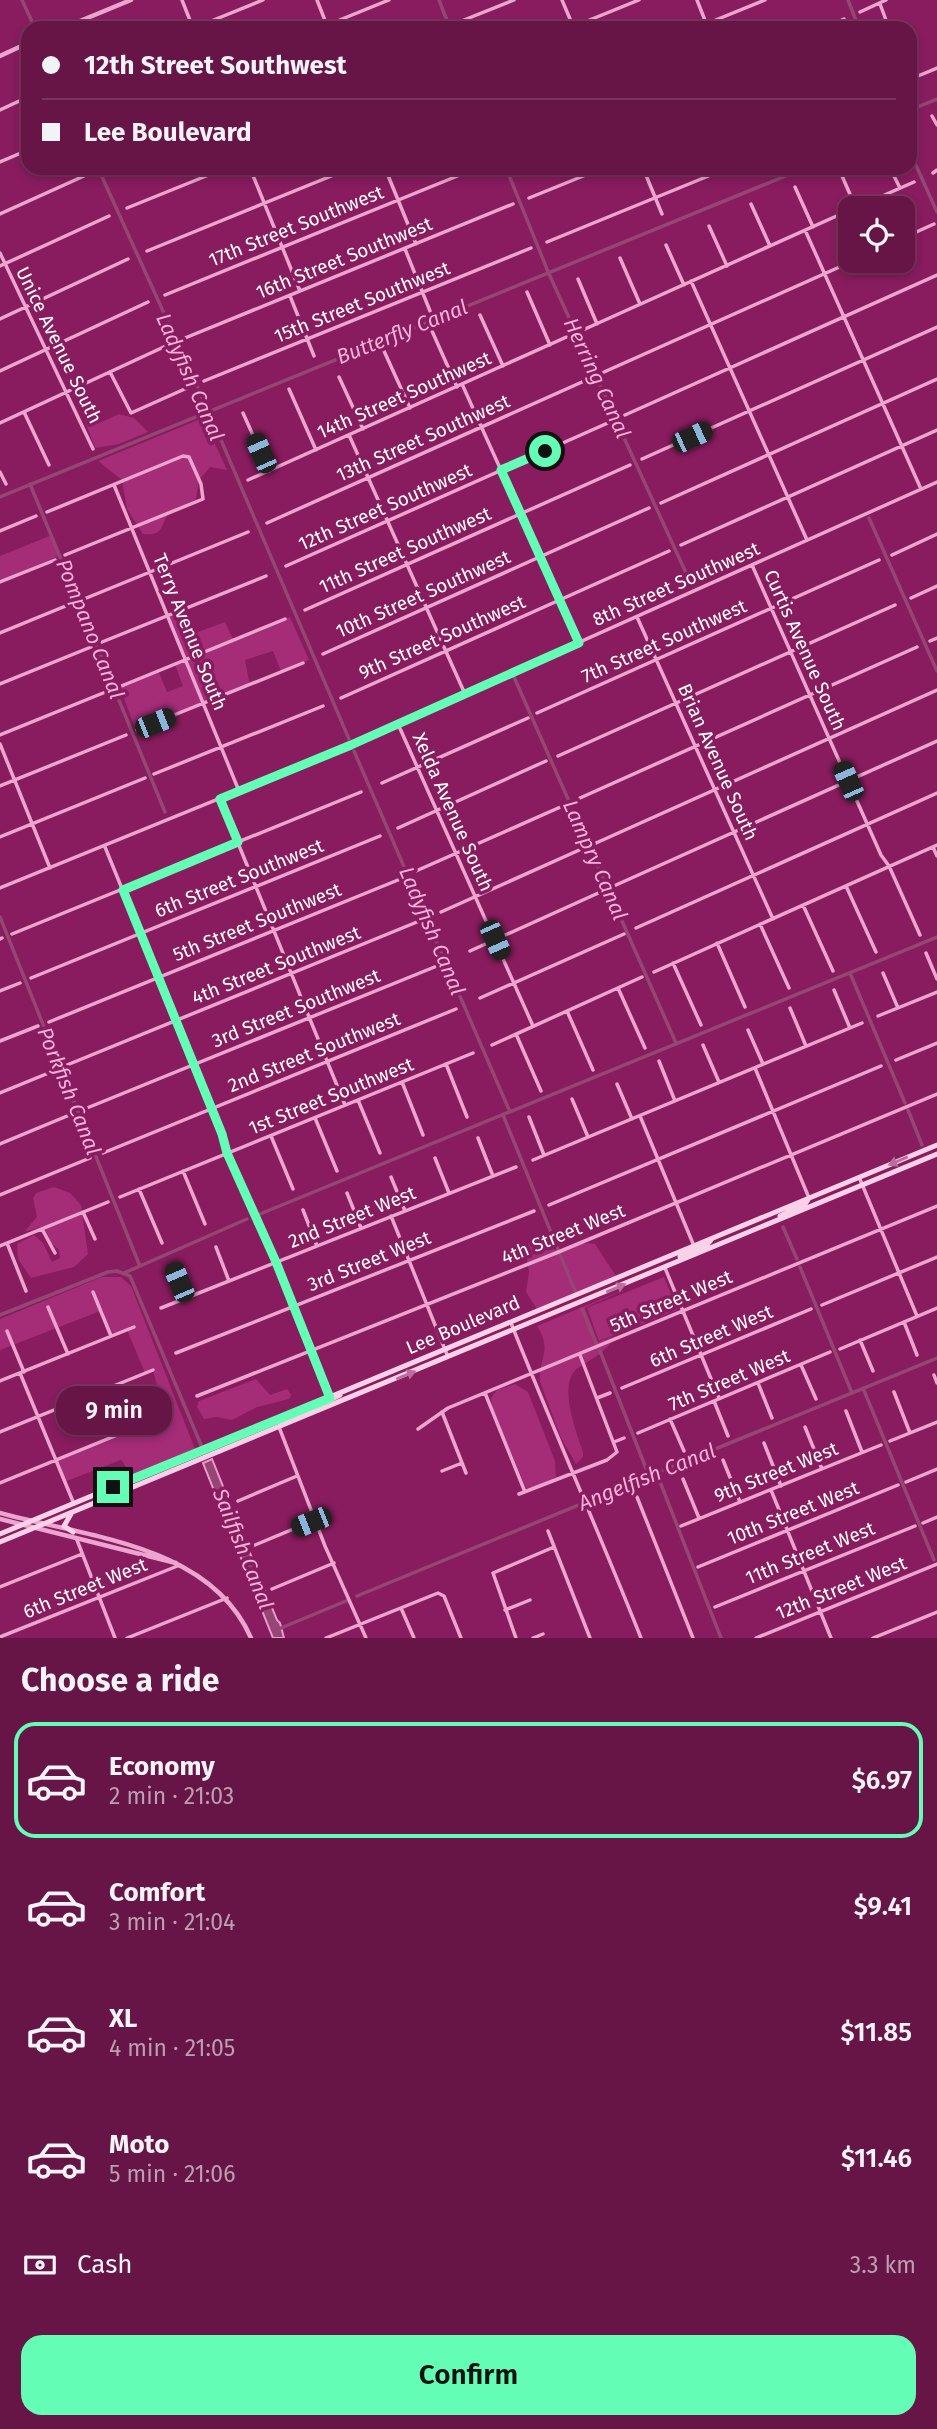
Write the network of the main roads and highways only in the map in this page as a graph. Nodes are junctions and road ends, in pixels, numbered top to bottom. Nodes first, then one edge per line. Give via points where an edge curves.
1 (937, 1144) edge
2 (937, 1154) edge
3 (809, 1198) junction
4 (763, 1226) junction
5 (713, 1238) junction
6 (665, 1268) junction
7 (342, 1393) junction
8 (279, 1427) junction
9 (73, 1512) junction
10 (73, 1532) road end
11 (0, 1534) edge
12 (0, 1542) edge

1 -> 3 main road, Lee Boulevard
2 - 4 main road, Lee Boulevard
3 - 4 main road via 806,1204
3 - 5 main road, Lee Boulevard
4 - 6 main road, Lee Boulevard
5 - 6 main road
5 - 7 main road, Lee Boulevard
8 -> 6 main road, Lee Boulevard
7 - 8 main road
7 - 11 main road, Lee Boulevard
8 - 9 main road, Lee Boulevard
9 - 10 main road via 64,1523
9 - 12 main road, Lee Boulevard

